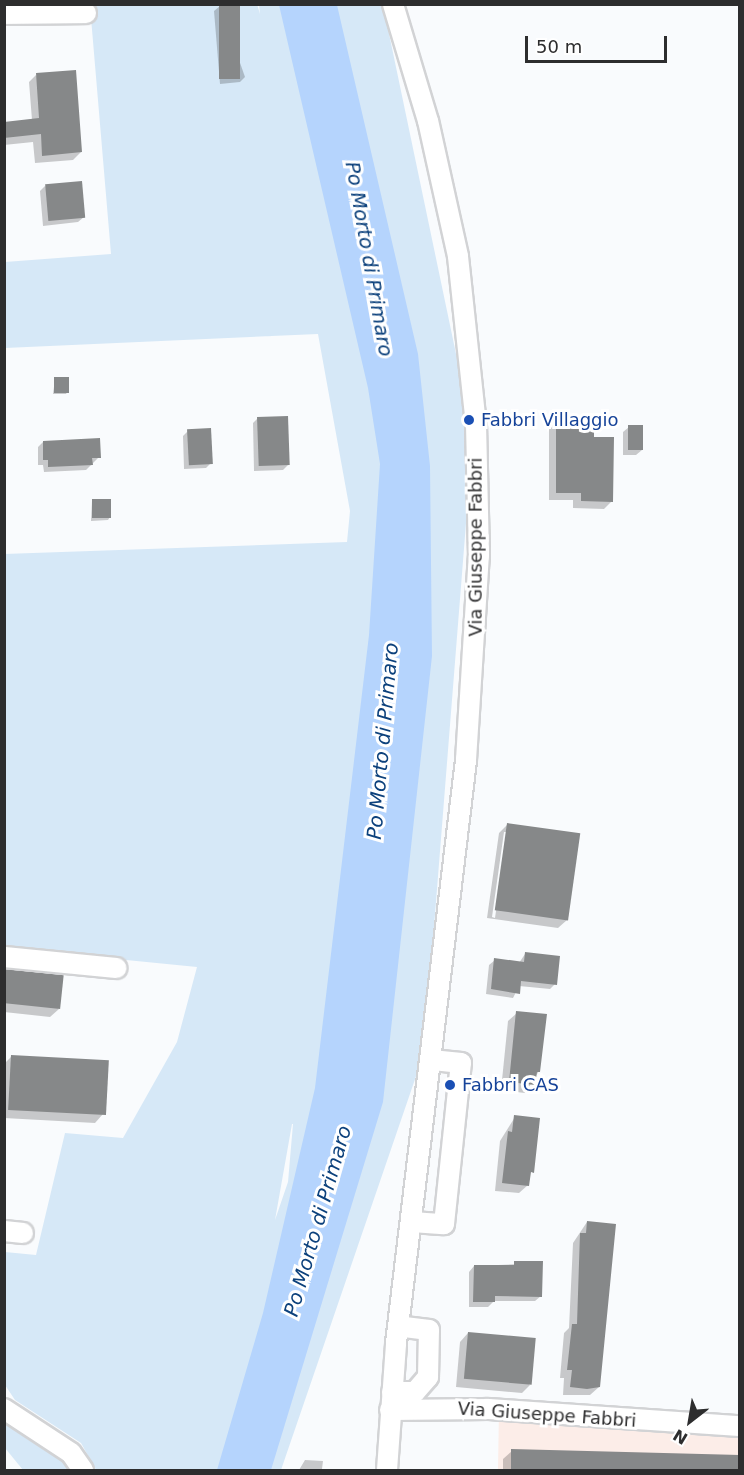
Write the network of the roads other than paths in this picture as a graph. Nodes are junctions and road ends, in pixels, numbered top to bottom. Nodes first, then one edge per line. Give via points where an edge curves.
1 (393, 4) edge
2 (86, 13) dead end
3 (4, 14) edge
4 (4, 957) edge
5 (116, 968) dead end
6 (431, 1060) junction
7 (412, 1222) junction
8 (398, 1326) junction
9 (391, 1401) junction
10 (4, 1409) edge
11 (740, 1426) edge
12 (82, 1470) edge
13 (387, 1470) edge

1 - 6 street, Via Giuseppe Fabbri via 428,121 453,225 469,338 478,478 479,556 472,686
2 - 3 street
4 - 5 street
6 - 7 street, Via Giuseppe Fabbri
6 - 7 street via 461,1063 444,1224
7 - 8 street, Via Giuseppe Fabbri
8 - 9 street, Via Giuseppe Fabbri
8 - 9 street via 429,1330 428,1377 415,1392
9 - 11 street, Via Giuseppe Fabbri
9 - 13 street, Via Giuseppe Fabbri
10 - 12 street via 71,1453

